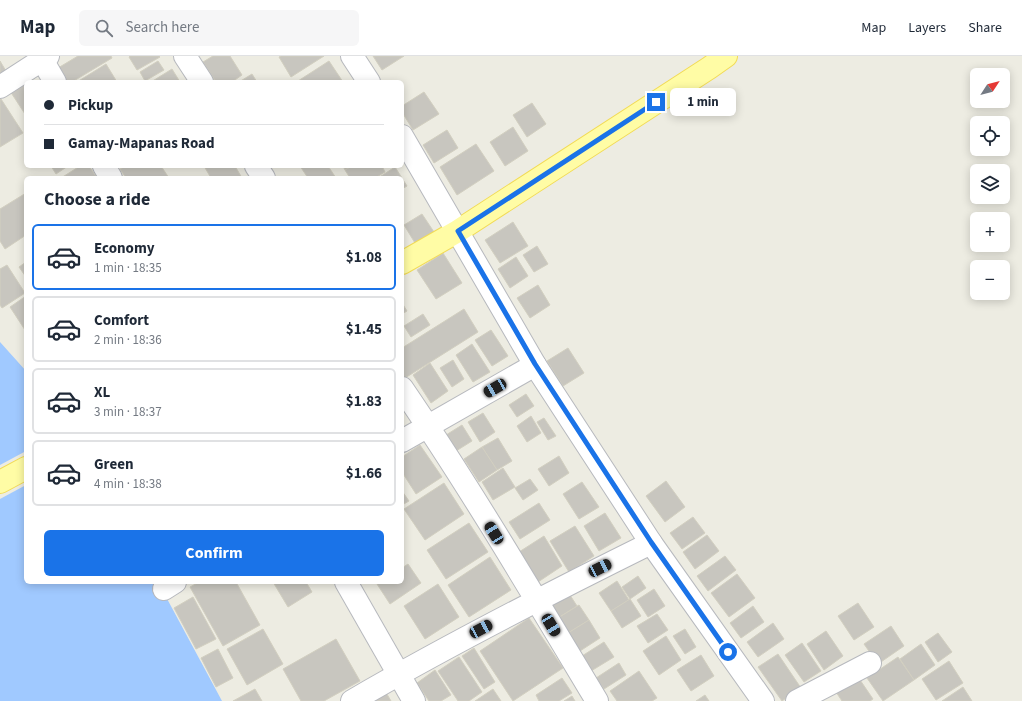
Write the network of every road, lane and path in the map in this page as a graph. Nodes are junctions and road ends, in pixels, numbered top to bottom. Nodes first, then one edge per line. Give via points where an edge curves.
1 (185, 56) edge
2 (352, 56) edge
3 (726, 56) edge
4 (43, 57) edge
5 (54, 80) edge
6 (201, 80) edge
7 (368, 80) edge
8 (0, 87) edge
9 (404, 139) edge
10 (458, 231) junction
11 (404, 262) edge
12 (535, 364) junction
13 (404, 391) edge
14 (428, 426) junction
15 (404, 440) edge
16 (24, 469) edge
17 (0, 482) edge
18 (651, 542) junction
19 (347, 584) edge
20 (536, 600) junction
21 (870, 663) dead end
22 (399, 674) junction
23 (352, 701) edge
24 (414, 701) edge
25 (597, 701) edge
26 (762, 701) edge
27 (797, 701) edge

1 - 6 street
2 - 7 street
3 - 10 main road
4 - 5 street
4 - 8 street
9 - 10 street
10 - 11 main road
10 - 12 street
12 - 14 street
12 - 18 street
13 - 14 street
14 - 15 street
14 - 20 street
16 - 17 main road
18 - 20 street
18 - 26 street
19 - 22 street
20 - 22 street
20 - 25 street
21 - 27 street
22 - 23 street
22 - 24 street

